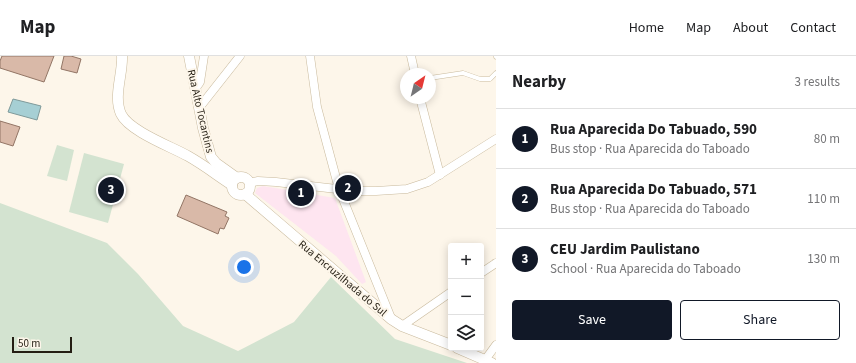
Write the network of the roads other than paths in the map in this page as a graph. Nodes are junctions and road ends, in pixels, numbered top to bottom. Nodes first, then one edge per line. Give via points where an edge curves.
1 (122, 56) edge
2 (189, 56) edge
3 (204, 56) edge
4 (240, 56) edge
5 (310, 56) edge
6 (411, 56) edge
7 (414, 68) edge
8 (496, 73) edge
9 (436, 77) edge
10 (194, 88) junction
11 (422, 104) edge
12 (199, 108) junction
13 (496, 139) edge
14 (211, 157) junction
15 (203, 166) junction
16 (440, 175) junction
17 (235, 182) junction
18 (249, 183) junction
19 (339, 190) junction
20 (245, 194) junction
21 (496, 263) edge
22 (484, 271) edge
23 (448, 294) edge
24 (391, 319) junction
25 (402, 326) junction
26 (448, 345) edge
27 (496, 345) edge
28 (464, 351) edge
29 (489, 361) edge

1 - 15 street via 118,103 125,120
2 - 10 street, Rua Alto Tocantins
3 - 10 street via 200,82
4 - 12 street
5 - 19 street via 317,107
6 - 7 street
8 - 9 lane via 490,79 480,79 463,73
10 - 12 street, Rua Alto Tocantins
11 - 16 street
12 - 14 street, Rua Alto Tocantins
13 - 16 street
14 - 15 street via 209,163
14 - 17 street, Rua Alto Tocantins
15 - 17 street
16 - 19 street via 407,189 376,192
17 - 18 street via 243,178
17 - 20 street via 236,193
18 - 19 street via 276,182
18 - 20 street via 250,188
19 - 24 street
20 - 24 street, Rua Encruzilhada do Sul
21 - 22 street
23 - 25 street
24 - 25 street, Rua Encruzilhada do Sul
25 - 26 street, Rua Encruzilhada do Sul
27 - 29 street
28 - 29 street

